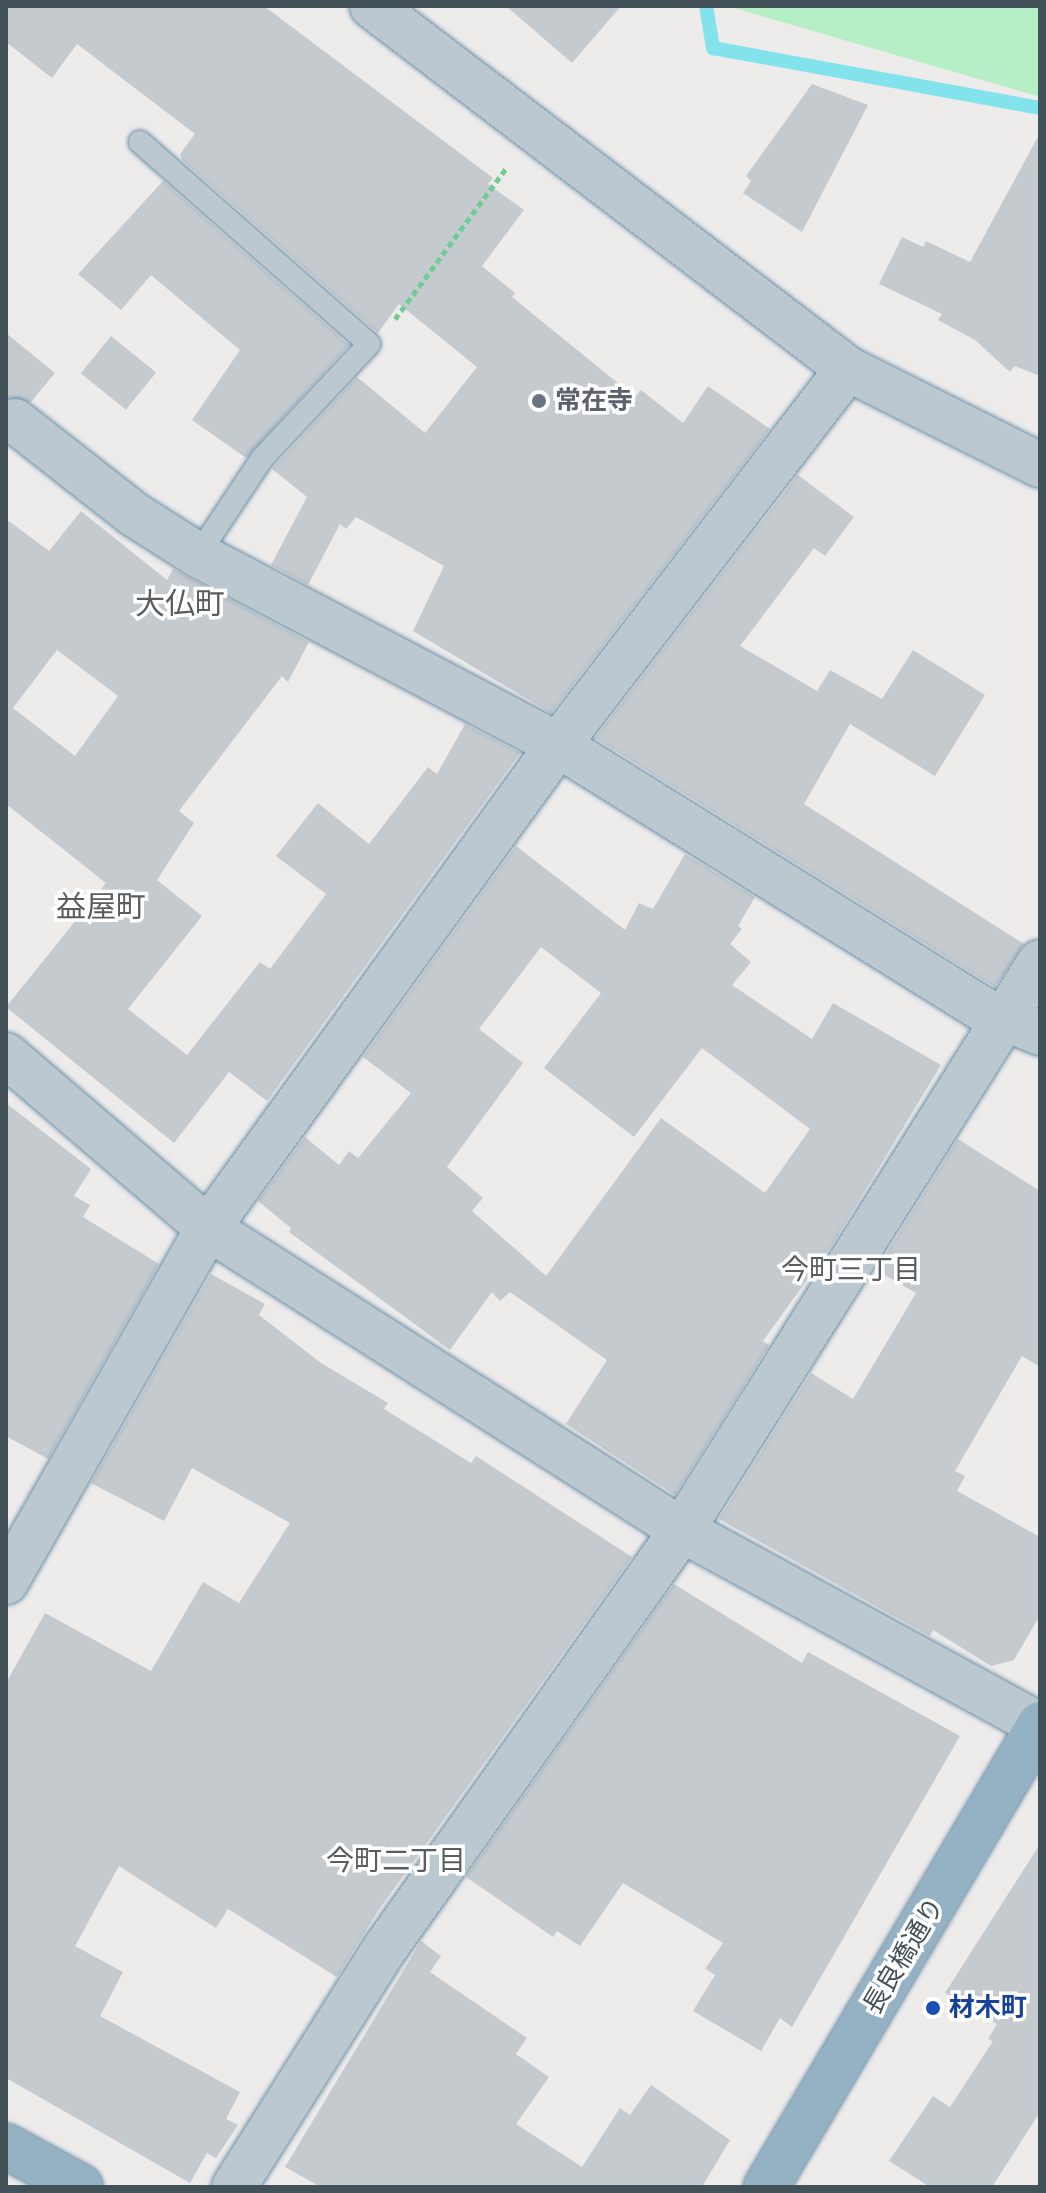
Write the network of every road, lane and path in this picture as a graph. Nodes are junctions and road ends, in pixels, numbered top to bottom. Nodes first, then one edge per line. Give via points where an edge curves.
1 (372, 6) edge
2 (140, 142) dead end
3 (509, 165) dead end
4 (369, 344) junction
5 (848, 369) junction
6 (11, 427) edge
7 (1040, 465) edge
8 (198, 555) junction
9 (558, 745) junction
10 (1040, 962) edge
11 (1023, 1026) edge
12 (6, 1055) edge
13 (208, 1228) junction
14 (682, 1530) junction
15 (6, 1582) edge
16 (1037, 1736) edge
17 (6, 2146) edge
18 (81, 2187) edge
19 (234, 2187) edge
20 (766, 2187) edge

1 - 5 street
2 - 4 lane
3 - 4 path via 382,337
4 - 8 lane via 261,460
5 - 7 street
5 - 9 street
6 - 8 street
8 - 9 street
9 - 11 street
9 - 13 street
10 - 11 street
11 - 14 street
12 - 13 street
13 - 14 street
13 - 15 street
14 - 16 street
14 - 19 street via 386,1947
16 - 20 highway, 長良橋通り
17 - 18 highway

